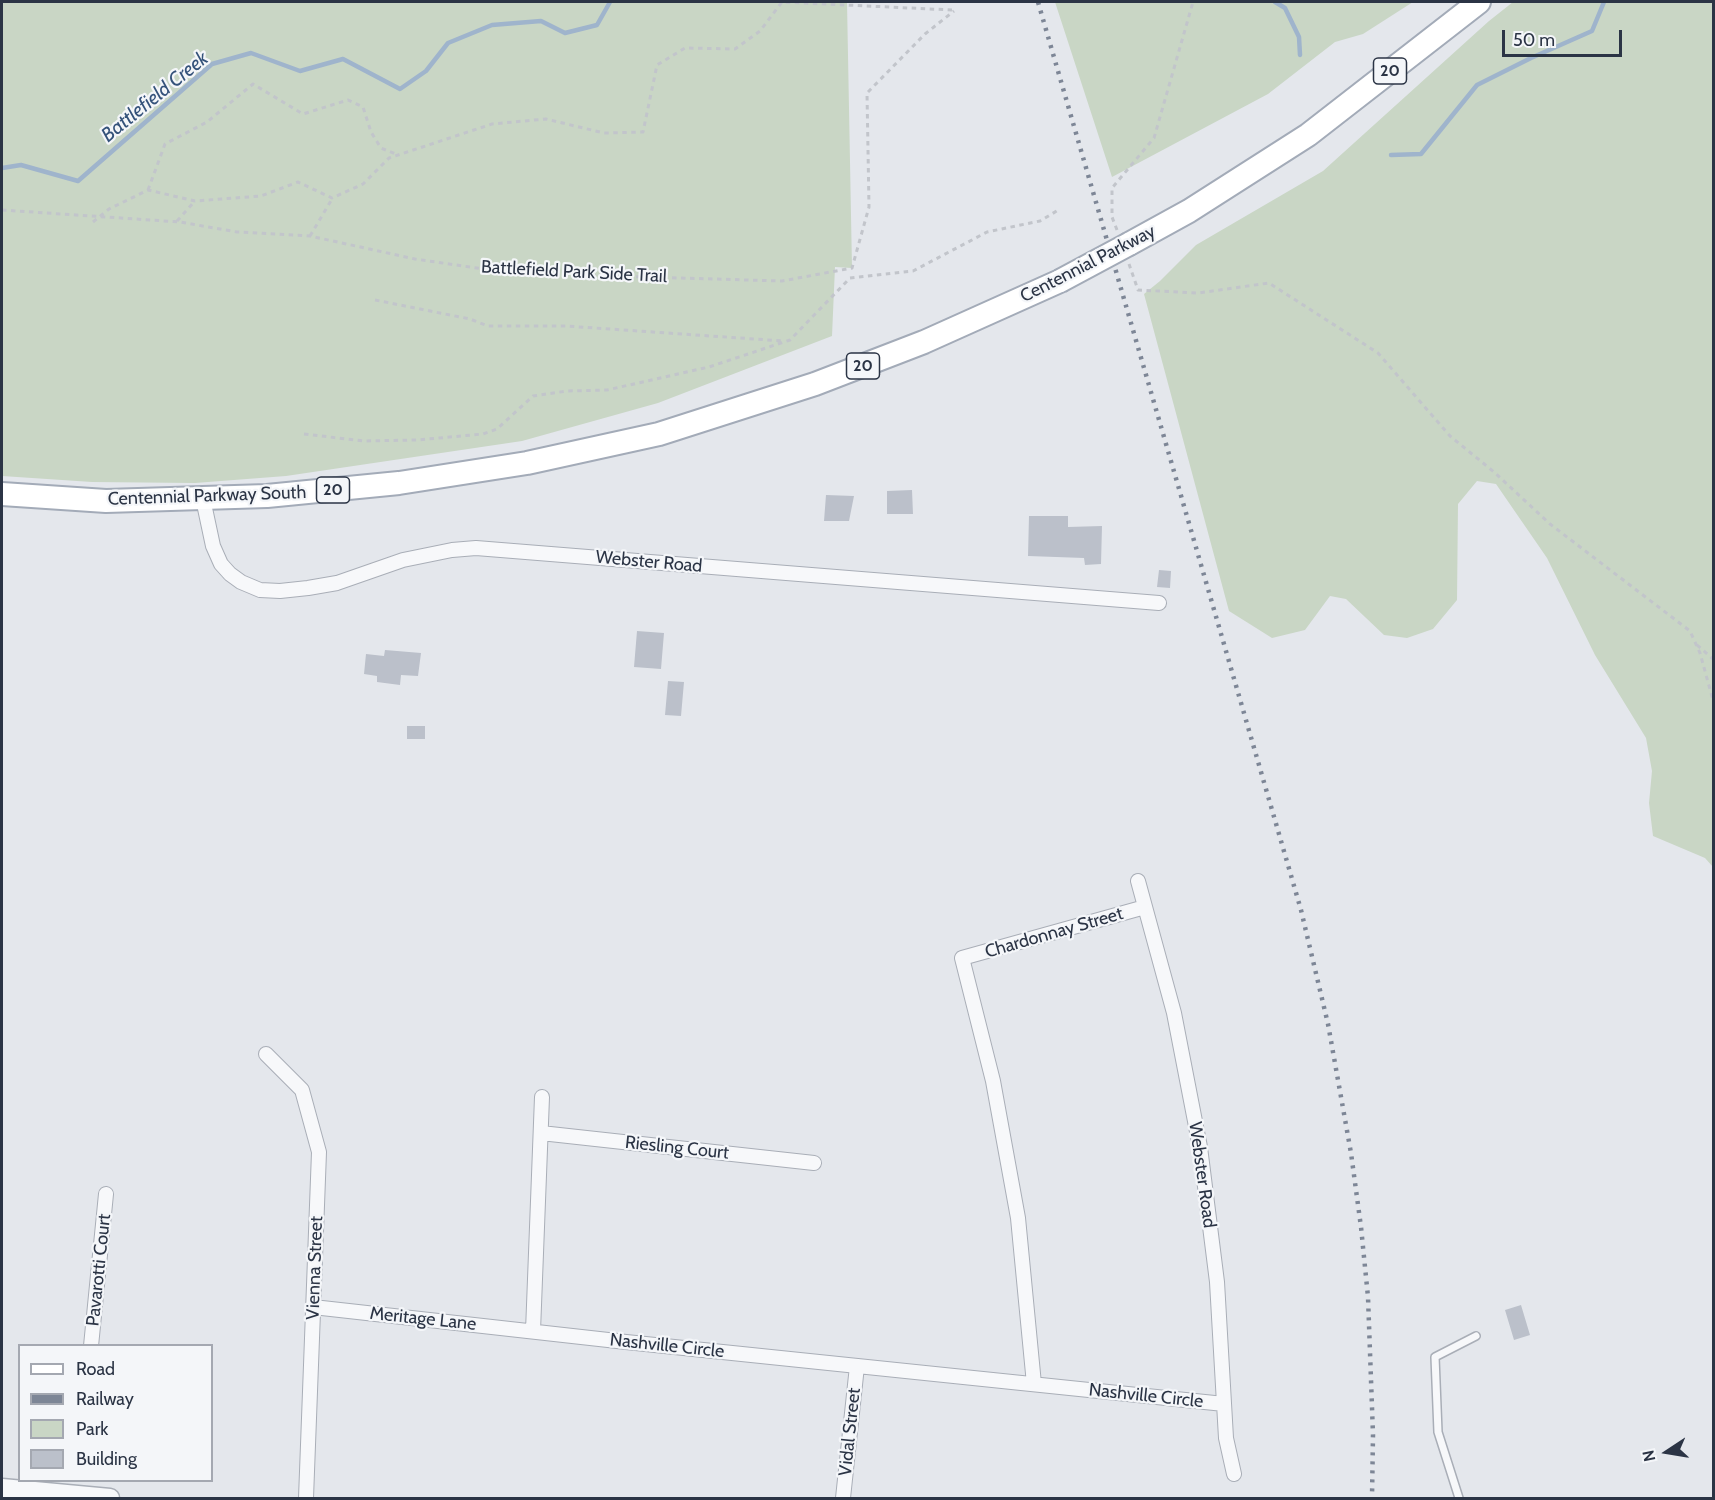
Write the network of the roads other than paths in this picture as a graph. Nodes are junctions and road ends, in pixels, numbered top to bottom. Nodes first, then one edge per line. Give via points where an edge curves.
1 (1475, 4) edge
2 (659, 434) joint
3 (2, 494) edge
4 (203, 500) junction
5 (1159, 603) dead end
6 (1138, 880) dead end
7 (1145, 907) junction
8 (266, 1054) dead end
9 (542, 1097) dead end
10 (541, 1133) junction
11 (813, 1163) dead end
12 (106, 1194) dead end
13 (313, 1307) junction
14 (533, 1331) junction
15 (1476, 1336) dead end
16 (91, 1344) edge
17 (857, 1366) junction
18 (1034, 1384) junction
19 (1224, 1404) junction
20 (1234, 1474) dead end
21 (78, 1487) edge
22 (2, 1488) edge
23 (110, 1498) edge
24 (306, 1498) edge
25 (843, 1498) edge
26 (1459, 1498) edge

1 - 2 main road, Centennial Parkway / 20, bridge via 1308,135 1189,211 1060,281 924,342 815,384
2 - 4 main road, Centennial Parkway South / 20 via 527,463 399,483
3 - 4 main road, Centennial Parkway South / 20 via 106,501
4 - 5 street, Webster Road via 221,564 242,582 260,590 337,583 403,560 476,548
6 - 7 street, Webster Road
7 - 18 street, Chardonnay Street via 962,958 993,1081 1018,1218
7 - 19 street, Webster Road via 1174,1013 1200,1147 1217,1282
8 - 13 street, Vienna Street via 302,1090 319,1152
9 - 10 street
10 - 11 street, Riesling Court
10 - 14 street
12 - 16 street, Pavarotti Court
13 - 14 street, Meritage Lane
13 - 24 street, Vienna Street
14 - 17 street, Nashville Circle
15 - 26 lane via 1435,1357 1438,1432
17 - 18 street, Nashville Circle
17 - 25 street, Vidal Street
18 - 19 street, Nashville Circle
19 - 20 street, Webster Road
21 - 22 street
21 - 23 street

